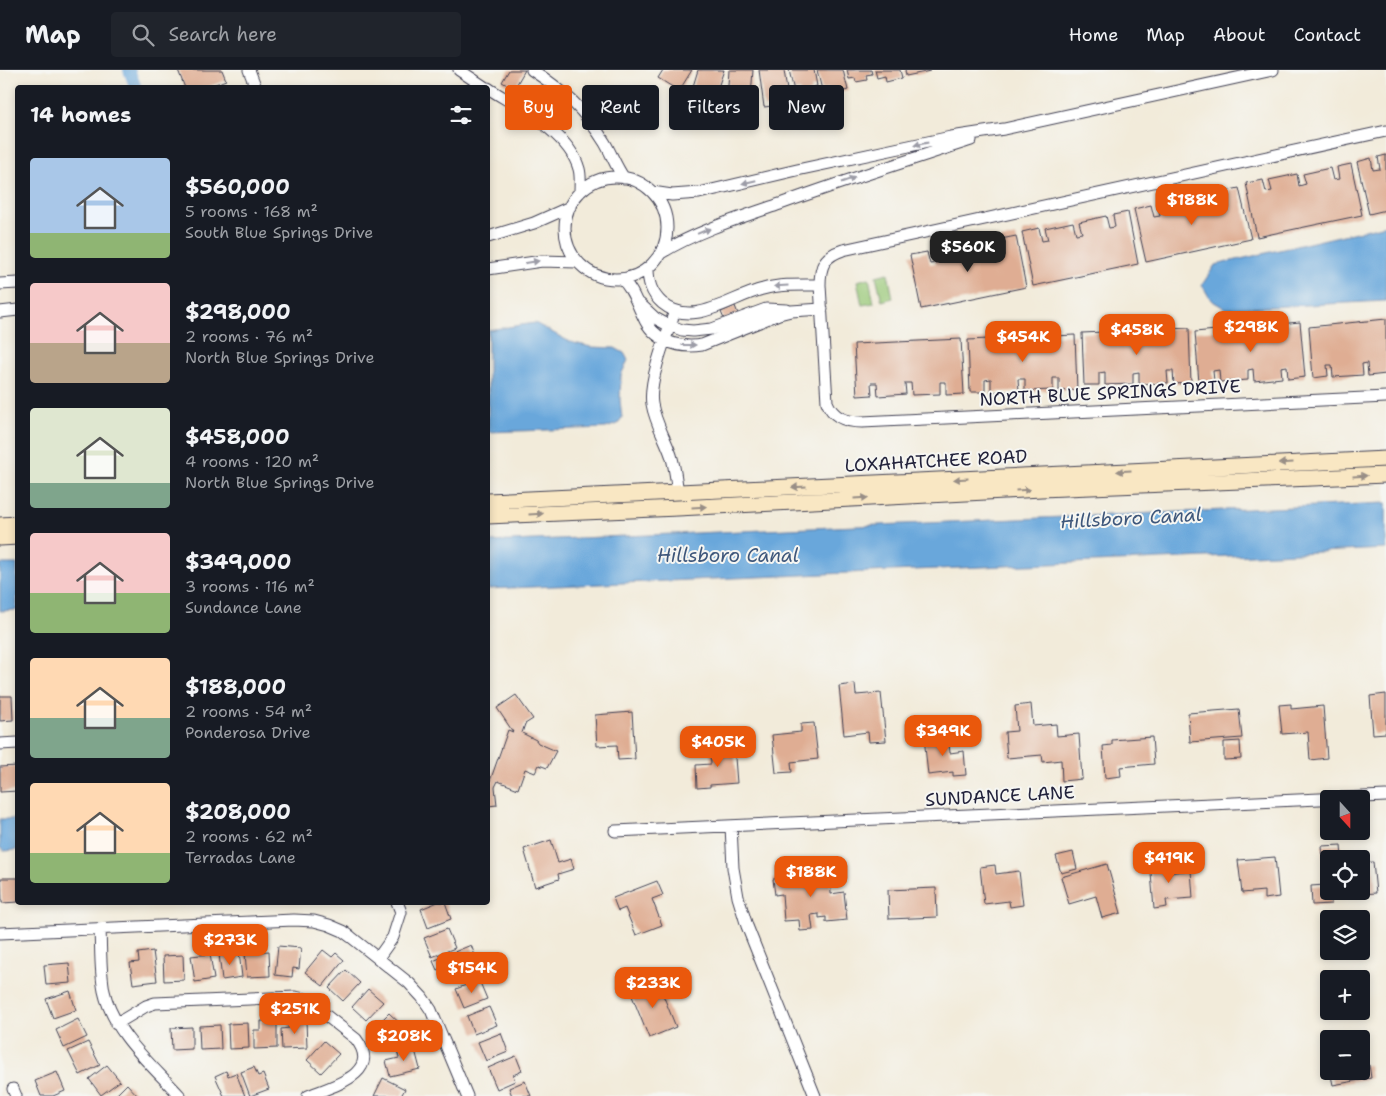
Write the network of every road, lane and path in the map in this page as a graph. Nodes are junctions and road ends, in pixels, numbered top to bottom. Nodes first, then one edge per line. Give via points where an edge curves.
1 (249, 70) edge
2 (459, 70) edge
3 (532, 70) edge
4 (1274, 70) edge
5 (255, 85) edge
6 (482, 85) edge
7 (490, 90) edge
8 (1004, 129) junction
9 (1386, 131) edge
10 (624, 178) junction
11 (580, 192) junction
12 (652, 192) junction
13 (570, 207) junction
14 (490, 236) edge
15 (661, 253) junction
16 (577, 262) junction
17 (648, 268) junction
18 (490, 269) edge
19 (622, 279) junction
20 (15, 283) edge
21 (0, 284) edge
22 (820, 285) junction
23 (744, 296) junction
24 (637, 301) junction
25 (822, 309) junction
26 (15, 310) edge
27 (675, 311) junction
28 (0, 312) edge
29 (753, 319) junction
30 (670, 326) junction
31 (665, 341) junction
32 (1386, 397) edge
33 (1386, 459) edge
34 (1386, 475) edge
35 (678, 493) junction
36 (490, 502) edge
37 (490, 516) edge
38 (15, 524) edge
39 (0, 525) edge
40 (15, 537) edge
41 (0, 538) edge
42 (0, 744) edge
43 (15, 744) edge
44 (1386, 796) edge
45 (731, 826) junction
46 (615, 831) dead end
47 (398, 905) edge
48 (100, 929) junction
49 (0, 933) edge
50 (378, 958) junction
51 (116, 1024) junction
52 (180, 1096) edge
53 (308, 1096) edge
54 (467, 1096) edge
55 (815, 1096) edge

1 - 5 street
2 - 6 street
3 - 10 street via 577,105 594,126
4 - 8 street
7 - 11 street via 540,121 558,137 577,162
8 -> 12 street via 951,137 699,193 672,195
15 -> 8 street via 728,222
9 - 22 street via 849,248 827,258
10 - 11 street via 600,179
10 - 12 street via 638,182
11 - 13 street
12 - 15 street via 664,208 667,222
13 - 14 street via 534,223
13 - 16 street via 566,240
15 - 17 street
18 -> 16 street via 542,261
16 - 19 street via 597,276
17 - 19 street
17 - 27 street via 654,294
19 - 24 street
20 - 21 street
22 -> 23 street via 772,287
22 - 25 street
23 - 27 street via 703,311
23 - 29 street
24 - 30 street via 655,318
24 - 31 street via 648,325
25 - 29 street
25 - 32 street, NORTH BLUE SPRINGS DRIVE via 827,402 833,413 848,421
26 - 28 street
27 - 30 street
29 - 30 street via 706,330
31 -> 29 street via 683,346 702,345
30 - 31 street
31 - 35 street via 652,383 651,398 672,460
33 -> 35 main road, LOXAHATCHEE ROAD
37 -> 34 main road, LOXAHATCHEE ROAD
35 - 36 main road, LOXAHATCHEE ROAD
38 - 39 main road
40 - 41 main road
42 - 43 street
44 - 45 street, SUNDANCE LANE
45 - 46 street, SUNDANCE LANE
45 - 55 street via 738,897 747,926
47 - 50 street via 401,912 393,937
48 - 49 street
48 - 50 street via 314,921 343,931
48 - 51 street via 104,992
50 - 54 street via 409,983 431,1010
51 - 52 street
51 - 53 street via 155,1003 304,999 356,1039 364,1056 363,1064 351,1078

